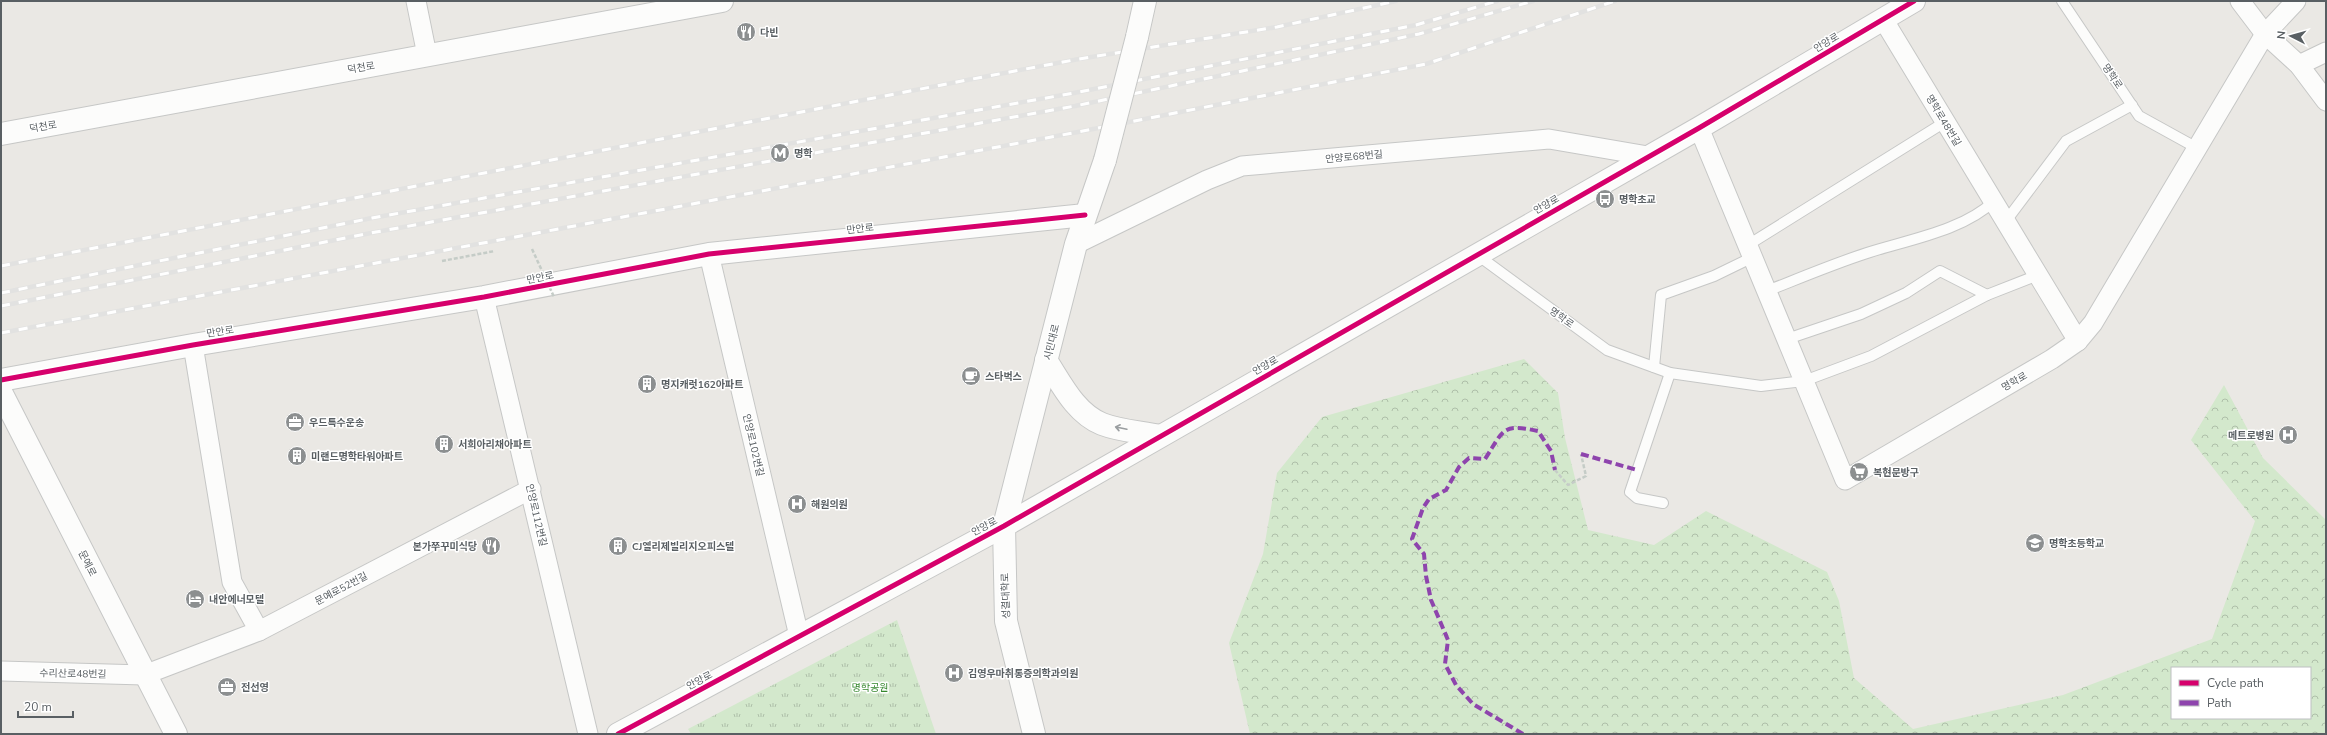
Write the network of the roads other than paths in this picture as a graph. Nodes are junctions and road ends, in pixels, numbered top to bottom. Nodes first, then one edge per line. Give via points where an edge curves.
1 (416, 1) edge
2 (722, 1) edge
3 (1145, 1) edge
4 (1914, 1) edge
5 (2062, 1) edge
6 (2240, 1) edge
7 (2296, 1) edge
8 (1883, 19) junction
9 (2265, 34) junction
10 (2326, 52) edge
11 (426, 55) junction
12 (2298, 65) junction
13 (2326, 101) edge
14 (2132, 105) junction
15 (1945, 122) junction
16 (1699, 128) junction
17 (1, 134) edge
18 (2197, 148) junction
19 (1648, 156) junction
20 (1994, 201) junction
21 (1085, 215) junction
22 (2006, 221) junction
23 (1076, 244) junction
24 (1750, 251) junction
25 (709, 254) junction
26 (1476, 254) junction
27 (2038, 275) junction
28 (1766, 291) junction
29 (1987, 296) junction
30 (484, 297) junction
31 (1786, 339) junction
32 (2078, 340) junction
33 (193, 345) junction
34 (1046, 360) junction
35 (1654, 367) junction
36 (1670, 373) junction
37 (1, 380) edge
38 (1804, 381) junction
39 (1, 392) edge
40 (1160, 436) junction
41 (531, 489) junction
42 (1663, 503) dead end
43 (1004, 526) junction
44 (259, 631) junction
45 (799, 636) junction
46 (1, 671) edge
47 (144, 675) junction
48 (176, 734) edge
49 (588, 734) edge
50 (618, 734) edge
51 (1034, 734) edge

1 - 11 street
2 - 11 street, 덕천로
3 - 21 street, 시민대로, bridge via 1105,160
4 - 8 street, 안양로
5 - 14 lane, 명학로
6 - 9 street
7 - 9 street, 명학로
8 - 15 street, 명학로48번길
8 - 16 street, 안양로
9 - 12 street
9 - 18 street, 명학로
10 - 12 street
11 - 17 street, 덕천로
12 - 13 street
14 - 18 lane, 명학로 via 2139,116
14 - 22 lane via 2066,141
15 - 20 street, 명학로48번길
15 - 24 lane
16 - 19 street, 안양로
16 - 24 street, 명학로
18 - 32 street, 명학로 via 2093,323
19 - 23 street, 안양로68번길 via 1549,139 1242,166 1207,180
19 - 26 street, 안양로
20 - 22 street, 명학로48번길
20 - 28 lane via 1986,209 1931,236 1868,253
21 - 23 street, 시민대로
21 - 25 street, 만안로
22 - 27 street, 명학로48번길
23 - 34 street, 시민대로
24 - 28 street, 명학로
24 - 35 lane via 1714,276 1661,295
25 - 30 street, 만안로
25 - 45 street, 안양로102번길
26 - 35 lane, 명학로 via 1607,350
26 - 40 street, 안양로
27 - 29 lane, 명학로
27 - 32 street, 명학로48번길
28 - 31 street, 명학로
29 - 31 lane via 1940,271 1906,293 1861,314
29 - 38 lane, 명학로 via 1871,356
30 - 33 street, 만안로
30 - 41 street, 안양로112번길
31 - 38 street, 명학로
32 - 38 street, 명학로 via 2052,359 1845,480
33 - 37 street, 만안로
33 - 44 street via 232,582
40 -> 34 street via 1102,424 1087,416 1070,398
34 - 43 street, 시민대로
35 - 36 lane, 명학로
36 - 38 lane, 명학로 via 1761,386
36 - 42 lane via 1630,492 1637,498
39 - 47 street, 문예로
40 - 43 street, 안양로
41 - 44 street, 문예로52번길
41 - 49 street, 안양로112번길
43 - 45 street, 안양로
43 - 51 street, 성결대학로 via 1006,621
44 - 47 street, 문예로52번길
45 - 50 street, 안양로
46 - 47 street, 수리산로48번길
47 - 48 street, 문예로

